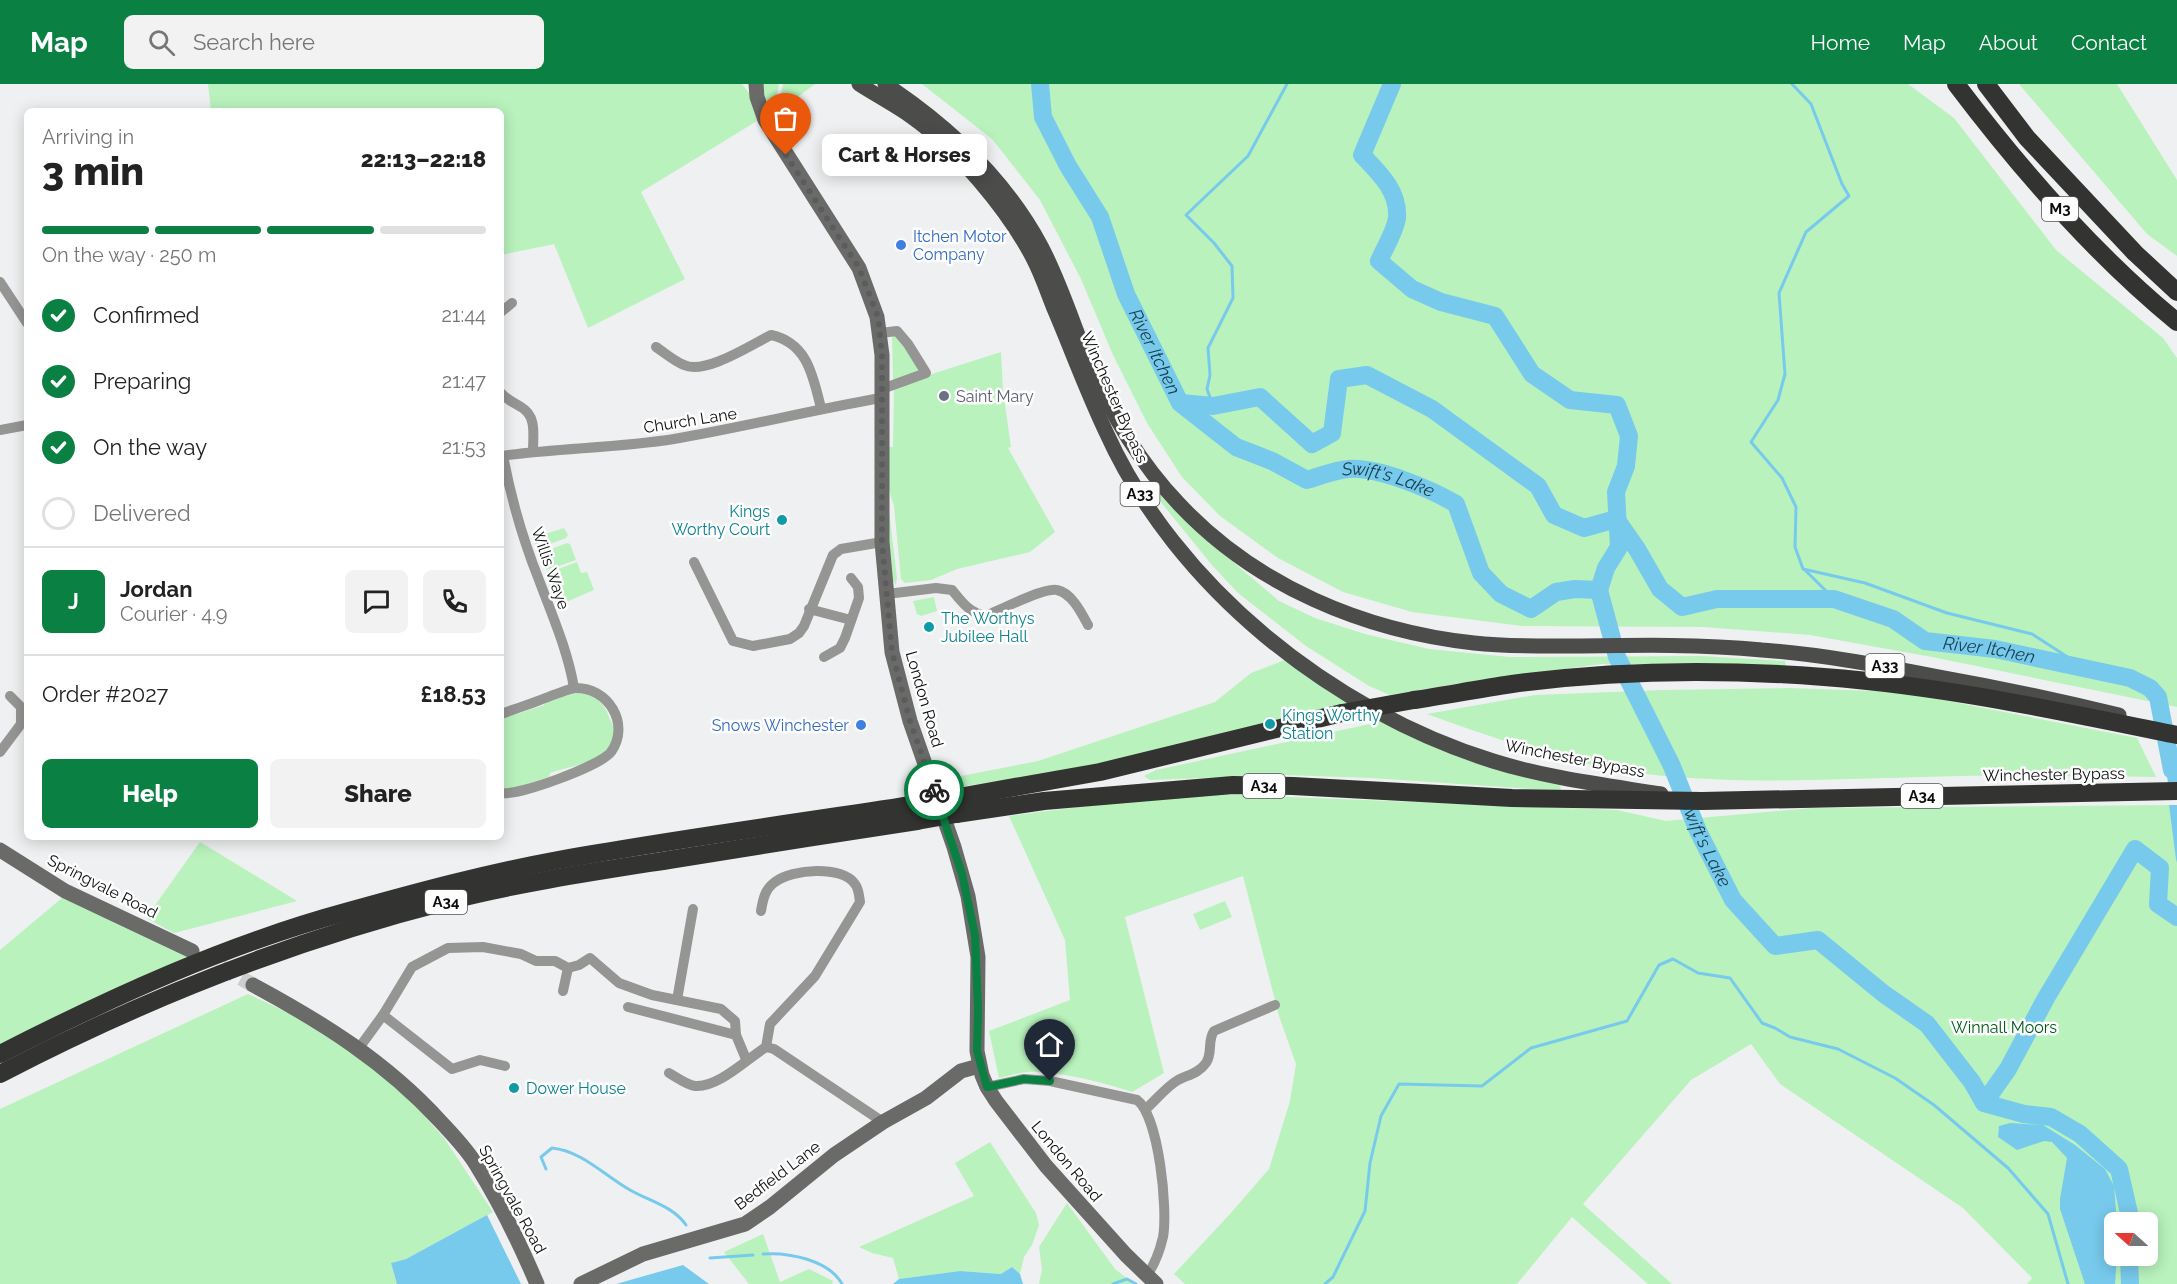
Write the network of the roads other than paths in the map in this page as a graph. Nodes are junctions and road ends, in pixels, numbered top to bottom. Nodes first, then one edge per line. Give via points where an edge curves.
1 (756, 84) edge
2 (859, 84) edge
3 (885, 84) edge
4 (1956, 84) edge
5 (1986, 84) edge
6 (0, 282) edge
7 (2177, 292) edge
8 (512, 303) dead end
9 (504, 310) edge
10 (24, 318) edge
11 (2177, 322) edge
12 (880, 333) junction
13 (656, 347) dead end
14 (882, 394) junction
15 (504, 396) edge
16 (821, 408) junction
17 (24, 426) edge
18 (0, 430) edge
19 (533, 451) junction
20 (504, 456) edge
21 (504, 465) edge
22 (882, 542) junction
23 (694, 562) dead end
24 (851, 578) dead end
25 (887, 594) junction
26 (809, 609) junction
27 (851, 620) junction
28 (1088, 625) dead end
29 (824, 657) dead end
30 (574, 688) junction
31 (10, 696) dead end
32 (504, 713) edge
33 (2130, 721) junction
34 (2177, 733) edge
35 (0, 752) edge
36 (2177, 791) edge
37 (504, 793) edge
38 (1628, 794) junction
39 (955, 806) junction
40 (915, 813) junction
41 (0, 850) edge
42 (693, 909) dead end
43 (761, 911) dead end
44 (192, 951) dead end
45 (568, 968) junction
46 (253, 985) tunnel mouth
47 (563, 991) dead end
48 (677, 1000) junction
49 (1275, 1005) dead end
50 (628, 1007) dead end
51 (383, 1015) junction
52 (736, 1035) junction
53 (766, 1047) junction
54 (359, 1048) junction
55 (0, 1054) edge
56 (746, 1059) junction
57 (505, 1066) dead end
58 (979, 1066) junction
59 (669, 1073) dead end
60 (0, 1074) edge
61 (987, 1087) junction
62 (1146, 1109) junction
63 (883, 1122) junction
64 (1151, 1280) edge
65 (537, 1284) edge
66 (580, 1284) edge

1 - 12 main road, London Road via 765,120 859,268 878,317
2 - 38 main road, Winchester Bypass / A33 via 914,118 968,169 1003,210 1035,262 1107,435 1146,506 1239,612 1293,658 1337,688 1425,736 1494,762
3 - 33 main road, Winchester Bypass / A33 via 949,132 1017,208 1042,247 1102,392 1147,467 1212,536 1288,588 1384,625 1473,643 1761,650 1847,660 1991,686
4 - 11 highway, M3 via 2048,196 2102,253
5 - 7 highway, M3 via 2027,138
6 - 10 street
8 - 9 street
12 - 14 main road, London Road
12 - 14 street, Church Lane via 897,331 926,373
13 - 16 street via 693,367 705,366 771,335 782,337 810,366
14 - 16 street, Church Lane
14 - 22 main road, London Road
15 - 19 street via 532,418
16 - 19 street, Church Lane via 672,439
17 - 18 street
19 - 20 street, Church Lane
21 - 30 street, Willis Waye
22 - 25 main road, London Road
22 - 26 street via 841,549 833,555
23 - 26 street via 733,641 753,646 790,639 804,626
24 - 27 street via 858,587 859,598
25 - 28 street via 952,590 969,610 986,616 1056,589 1072,601
25 - 58 main road, London Road via 899,683 970,906 978,957
26 - 27 street
27 - 29 street via 840,648
30 - 32 street
30 - 37 street via 599,694 613,707 618,731 612,750 593,765
31 - 35 street via 21,706 21,724
33 - 34 highway, A34
33 - 39 highway, A34, bridge via 1845,679 1768,674 1596,676 1514,684 1342,713
36 - 38 highway, Winchester Bypass / A34 via 1702,801
38 - 39 highway, A34 via 1512,798 1233,785
39 - 40 highway, A34, bridge
40 - 55 highway, A34 via 557,860 347,911 164,975
40 - 60 highway, A34 via 556,878 387,917 236,967 114,1017
41 - 44 main road, Springvale Road via 66,891
42 - 48 street
43 - 53 street via 763,896 776,882 793,875 824,870 854,881 858,889 860,902 815,976 770,1024
45 - 47 street
45 - 48 street via 590,958 619,983
45 - 51 street via 483,947 448,948 412,967
46 - 54 main road, Springvale Road
48 - 52 street via 721,1009 735,1022
49 - 62 street via 1214,1031 1210,1058 1205,1065 1177,1081
50 - 52 street
51 - 54 street
51 - 57 street via 452,1069 480,1060
52 - 56 street
53 - 56 street
53 - 63 street
54 - 65 main road, Springvale Road via 424,1104 477,1165
56 - 59 street via 710,1084 693,1086
58 - 61 main road, London Road
58 - 63 main road, Bedfield Lane via 961,1071 926,1098
61 - 62 street via 1024,1079 1050,1081 1137,1100
61 - 64 main road, London Road via 1057,1180
62 - 64 street via 1156,1142 1164,1205 1163,1236
63 - 66 main road, Bedfield Lane via 745,1224 643,1254

